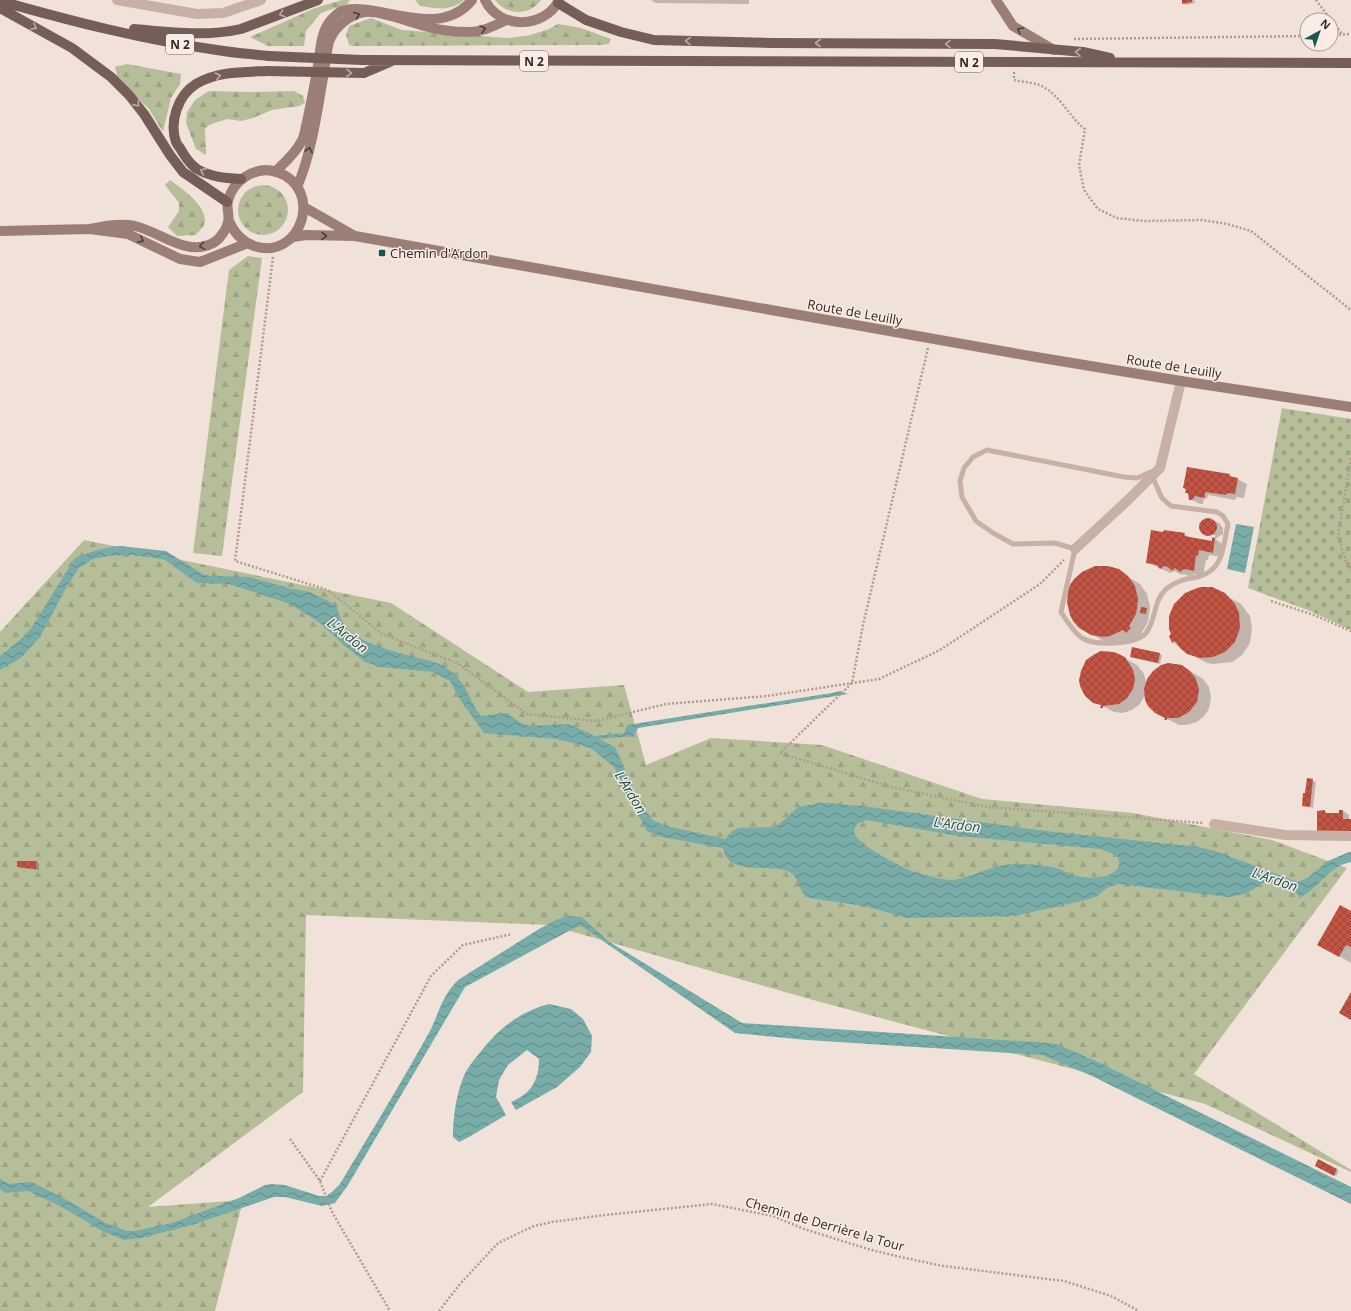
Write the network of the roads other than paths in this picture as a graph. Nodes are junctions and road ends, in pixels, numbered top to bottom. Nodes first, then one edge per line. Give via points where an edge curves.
1 (116, 0) edge
2 (261, 0) edge
3 (318, 0) edge
4 (472, 0) edge
5 (485, 0) edge
6 (996, 0) edge
7 (0, 1) edge
8 (559, 1) edge
9 (0, 8) edge
10 (506, 20) junction
11 (93, 26) junction
12 (1054, 50) junction
13 (396, 60) junction
14 (1130, 62) junction
15 (1351, 63) edge
16 (275, 172) junction
17 (240, 180) junction
18 (297, 187) junction
19 (227, 202) junction
20 (304, 207) junction
21 (229, 221) junction
22 (90, 229) junction
23 (0, 231) edge
24 (355, 236) junction
25 (293, 237) junction
26 (248, 243) junction
27 (1181, 381) junction
28 (1351, 407) edge
29 (1160, 468) junction
30 (1152, 476) junction
31 (1075, 549) junction
32 (1214, 824) road end
33 (1351, 836) edge

1 - 2 street via 197,14 223,13
3 -> 11 main road via 241,29 219,33
4 - 16 main road via 468,6 455,14 443,15 415,12 376,2 360,2 342,9 328,23 322,37 313,97 302,141
5 - 10 main road via 495,13
12 -> 6 main road via 1013,26
7 - 11 main road, N 2
8 - 10 main road via 551,12 530,22
12 -> 8 main road via 995,44 654,40 586,20
9 -> 19 main road via 72,48 111,77 144,114 183,172
18 -> 10 main road via 307,159 330,41 336,29 348,18 365,12 380,13 426,27 470,32
11 - 13 main road, N 2, bridge via 217,50 269,56
14 -> 12 main road via 1083,52
13 - 14 main road, N 2
17 -> 13 main road, bridge via 216,177 196,168 176,143 173,127 176,109 183,96 196,84 213,76 236,72 364,73
14 - 15 main road, N 2
16 - 17 main road via 260,171
16 - 18 main road via 284,175
17 - 19 main road
18 - 20 main road
19 - 21 main road
20 - 24 main road
20 - 25 main road via 301,223
21 -> 22 main road via 214,243 200,248 180,245 135,226 112,225
21 - 26 main road via 239,238
22 - 23 main road
22 -> 26 main road via 128,234 180,259 200,262
25 -> 24 main road
24 - 27 main road, Route de Leuilly
25 - 26 main road via 274,247 256,247
27 - 28 main road, Route de Leuilly
27 - 29 street
29 - 30 street
29 - 31 lane via 1137,478 1124,477 987,450 973,458 964,468 960,481 962,497 976,521 1013,544 1055,543
30 - 31 street
30 - 31 lane via 1162,498 1171,506 1217,512 1228,524 1221,559 1216,567 1204,575 1175,583 1165,591 1159,598 1148,631 1143,636 1131,642 1099,643 1082,638 1066,621 1061,612
32 - 33 street via 1285,835

